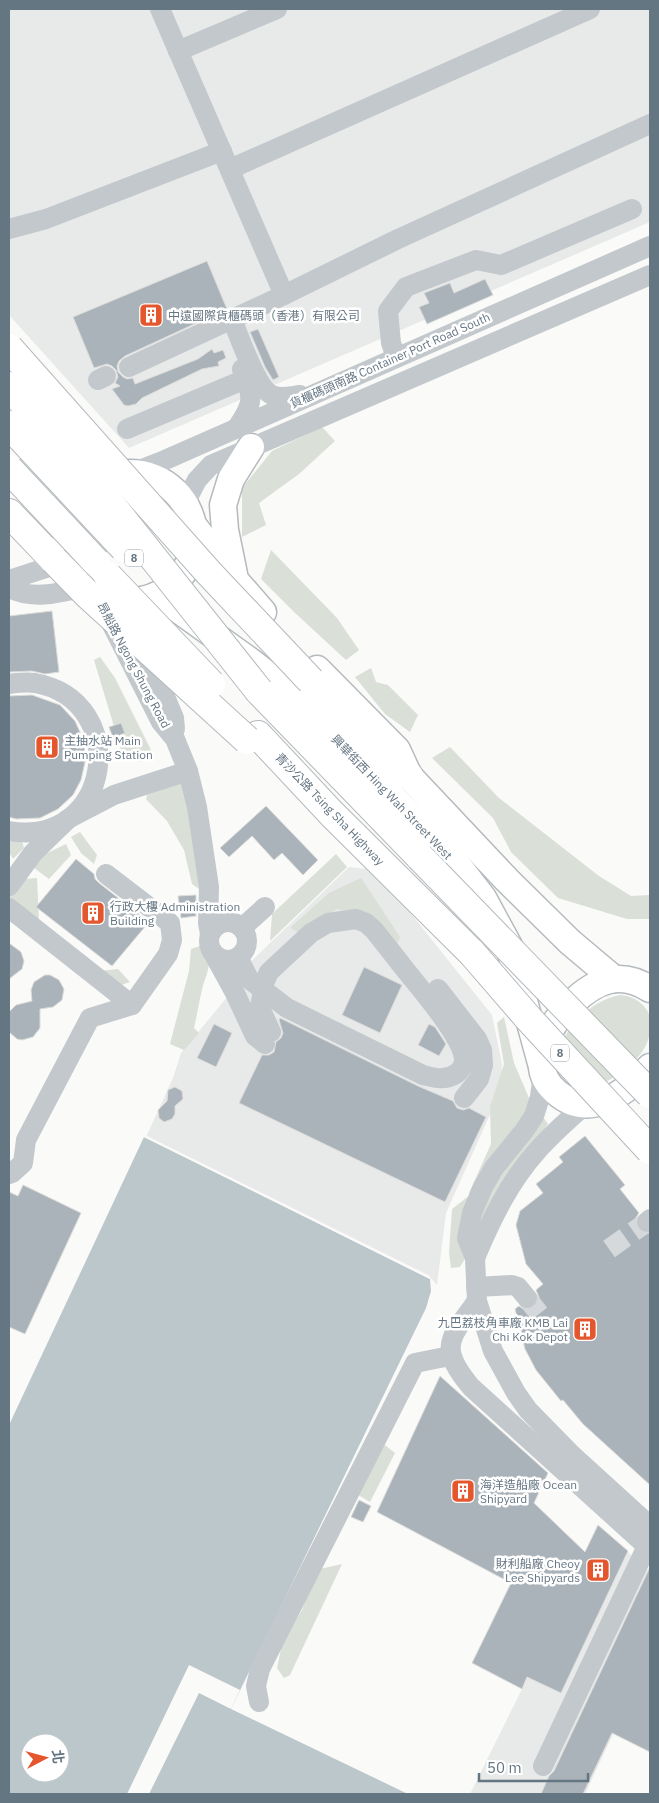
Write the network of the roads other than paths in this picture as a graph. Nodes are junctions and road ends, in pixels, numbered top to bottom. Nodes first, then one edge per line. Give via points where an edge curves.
1 (160, 9) edge
2 (277, 9) edge
3 (590, 9) edge
4 (178, 51) junction
5 (650, 124) edge
6 (222, 151) junction
7 (230, 169) junction
8 (632, 209) dead end
9 (9, 229) edge
10 (650, 246) edge
11 (650, 275) edge
12 (284, 295) junction
13 (227, 321) junction
14 (9, 348) edge
15 (396, 357) junction
16 (129, 367) dead end
17 (251, 376) junction
18 (9, 386) edge
19 (315, 393) junction
20 (9, 417) edge
21 (9, 425) edge
22 (127, 429) dead end
23 (244, 438) junction
24 (9, 469) edge
25 (129, 474) junction
26 (96, 482) junction
27 (9, 485) edge
28 (9, 513) edge
29 (189, 514) junction
30 (67, 543) junction
31 (9, 580) edge
32 (236, 582) junction
33 (9, 588) edge
34 (92, 588) junction
35 (146, 598) junction
36 (9, 684) edge
37 (259, 691) junction
38 (175, 739) junction
39 (188, 771) junction
40 (409, 776) junction
41 (332, 814) junction
42 (68, 819) junction
43 (9, 831) edge
44 (106, 874) dead end
45 (9, 886) edge
46 (209, 887) junction
47 (265, 907) dead end
48 (9, 908) edge
49 (238, 925) junction
50 (212, 942) junction
51 (472, 954) junction
52 (238, 956) junction
53 (400, 963) junction
54 (630, 978) edge
55 (650, 989) edge
56 (262, 990) junction
57 (132, 1005) junction
58 (650, 1067) edge
59 (542, 1068) junction
60 (650, 1094) edge
61 (464, 1098) dead end
62 (590, 1104) junction
63 (650, 1124) edge
64 (650, 1138) edge
65 (650, 1150) edge
66 (9, 1174) edge
67 (475, 1258) junction
68 (476, 1294) junction
69 (527, 1298) tunnel mouth
70 (450, 1356) junction
71 (650, 1526) edge
72 (649, 1547) edge
73 (259, 1702) dead end
74 (543, 1766) dead end

1 - 4 street
2 - 4 street
3 - 7 street
4 - 6 street
5 - 12 street
6 - 7 street
6 - 9 street via 46,219
7 - 12 street
8 - 15 street via 501,265 476,260 406,287 388,311 391,343
10 - 15 street, 貨櫃碼頭南路 Container Port Road South
11 - 23 street, 貨櫃碼頭南路 Container Port Road South
12 - 13 street
13 - 16 street
13 - 17 street
14 - 40 highway, bridge via 209,574 384,760
15 - 19 street, 貨櫃碼頭南路 Container Port Road South
17 - 19 street via 274,396
17 - 22 street
17 - 23 street via 251,402
18 - 37 highway, bridge via 109,502
19 - 23 street, 貨櫃碼頭南路 Container Port Road South
20 - 26 street via 34,447 54,464
21 - 37 highway, 8, bridge
23 - 25 street, 貨櫃碼頭南路 Container Port Road South via 164,460
23 - 29 street, 貨櫃碼頭南路 Container Port Road South via 197,480
23 - 32 main road via 223,504
24 - 41 highway, 青沙公路 Tsing Sha Highway / 8, bridge
25 - 26 main road
25 - 29 main road via 165,482
26 - 30 main road via 77,500 69,516
27 - 30 main road
28 - 41 highway, bridge via 88,595
29 - 32 main road
29 - 35 main road via 193,546 187,567 174,584
30 - 31 street via 46,568
30 - 34 main road via 80,576
32 - 40 main road via 397,750
33 - 34 street via 32,596
34 - 35 main road via 115,599
34 - 38 street, 昂船路 Ngong Shung Road via 161,722
35 - 38 street, 昂船路 Ngong Shung Road via 143,644 174,718
35 - 59 main road, 興華街西 Hing Wah Street West via 176,608 297,698 453,859 483,898 509,946
36 - 42 street via 34,683 59,690 79,706 93,727 100,752 97,777 86,801
37 - 60 highway, 8, bridge
38 - 39 street, 昂船路 Ngong Shung Road
39 - 42 street via 114,795
39 - 46 street, 昂船路 Ngong Shung Road
40 - 54 main road via 589,960
41 - 51 highway, 青沙公路 Tsing Sha Highway / 8
42 - 43 street via 48,830
42 - 45 street via 33,853
44 - 57 street via 170,923 172,940 168,954
46 - 49 street, 昂船路 Ngong Shung Road via 219,906
46 - 50 street, 昂船路 Ngong Shung Road via 208,923
47 - 49 street
48 - 57 street
49 - 50 street via 222,922
49 - 52 street via 247,940 246,947
50 - 52 street via 216,955 227,960
50 - 56 street, bridge via 255,1036 268,1038 260,1008
51 - 63 highway, bridge via 537,1012
51 - 65 highway, 青沙公路 Tsing Sha Highway / 8, bridge
52 - 56 street via 249,979
53 - 56 street, bridge via 366,923 356,919 328,924 311,933 269,972
53 - 56 street via 455,1034 464,1062 460,1071 451,1076 441,1079 423,1074 288,1008
53 - 61 street via 418,965 480,1044 483,1065 478,1079
54 - 55 main road
54 - 59 main road via 602,982 592,987 560,1015 544,1046
57 - 66 street via 90,1018 26,1140 24,1163
58 - 62 main road via 626,1090 611,1099
59 - 62 main road via 554,1091 575,1103
59 - 67 street, 興華街西 Hing Wah Street West via 540,1097 534,1116 494,1168 472,1213 466,1238
62 - 64 main road via 628,1122
62 - 67 street, 興華街西 Hing Wah Street West via 556,1131 523,1168 500,1205
67 - 68 street, 興華街西 Hing Wah Street West
68 - 69 street via 514,1285
68 - 70 street via 454,1332
68 - 71 street, 興華街西 Hing Wah Street West via 498,1364 528,1410
70 - 72 street via 471,1387
70 - 73 street via 415,1363 260,1668 256,1686
72 - 74 street

